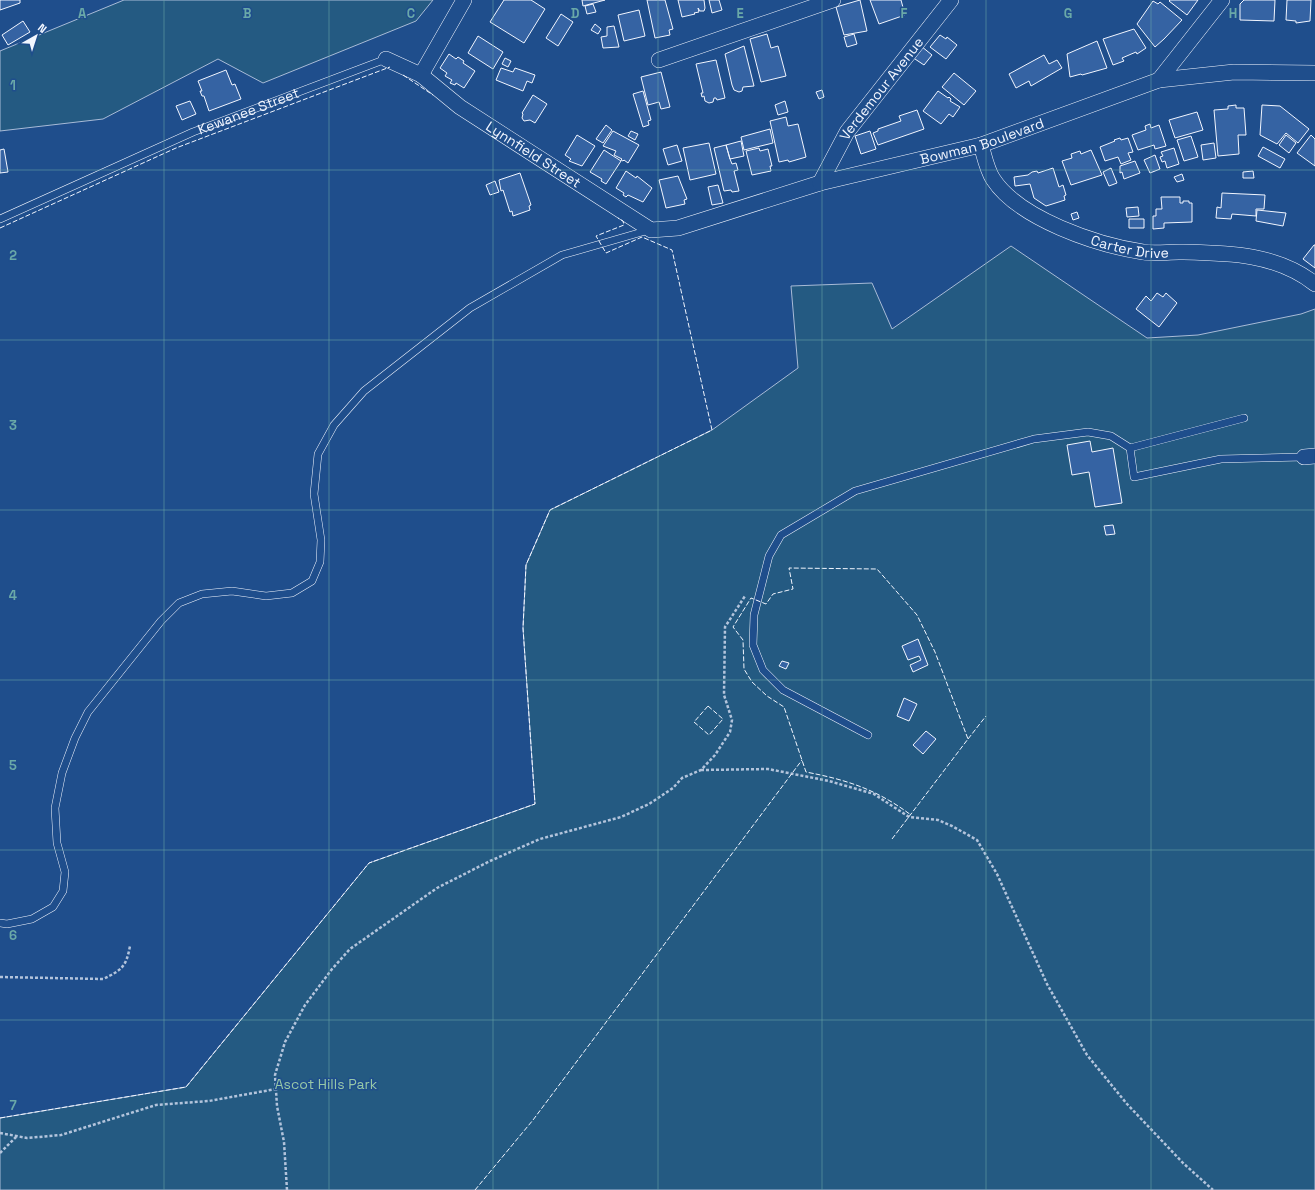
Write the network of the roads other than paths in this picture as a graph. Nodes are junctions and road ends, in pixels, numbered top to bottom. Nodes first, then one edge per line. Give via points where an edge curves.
1 (464, 0) edge
2 (833, 0) edge
3 (951, 0) edge
4 (1222, 0) edge
5 (386, 59) joint
6 (659, 60) dead end
7 (1315, 73) edge
8 (420, 75) junction
9 (1159, 80) junction
10 (981, 145) junction
11 (820, 183) junction
12 (0, 219) edge
13 (651, 230) junction
14 (1315, 284) edge
15 (1244, 418) dead end
16 (1130, 448) junction
17 (1310, 457) edge
18 (868, 735) dead end
19 (0, 923) edge

1 - 8 street
2 - 6 street
3 - 11 street, Verdemour Avenue via 848,132
4 - 9 street
5 - 8 street, Kewanee Street
5 - 12 lane, Kewanee Street via 193,132
7 - 9 street, Bowman Boulevard via 1234,72
8 - 13 street, Lynnfield Street via 460,108
9 - 10 street, Bowman Boulevard
10 - 11 street, Bowman Boulevard
10 - 14 street, Carter Drive via 992,178 1005,194 1030,213 1064,230 1143,252 1239,254 1294,269
11 - 13 street, Bowman Boulevard via 678,228
13 - 19 lane via 562,255 470,308 364,391 334,425 318,454 314,494 321,540 320,562 312,581 292,593 266,596 232,591 202,594 179,603 161,621 88,712 75,738 62,774 55,808 57,843 64,872 63,891 53,907 32,919
15 - 16 lane
16 - 17 lane via 1134,477 1221,459
16 - 18 lane via 1111,436 1088,432 1034,439 855,491 781,535 769,556 754,616 753,645 763,670 783,690

